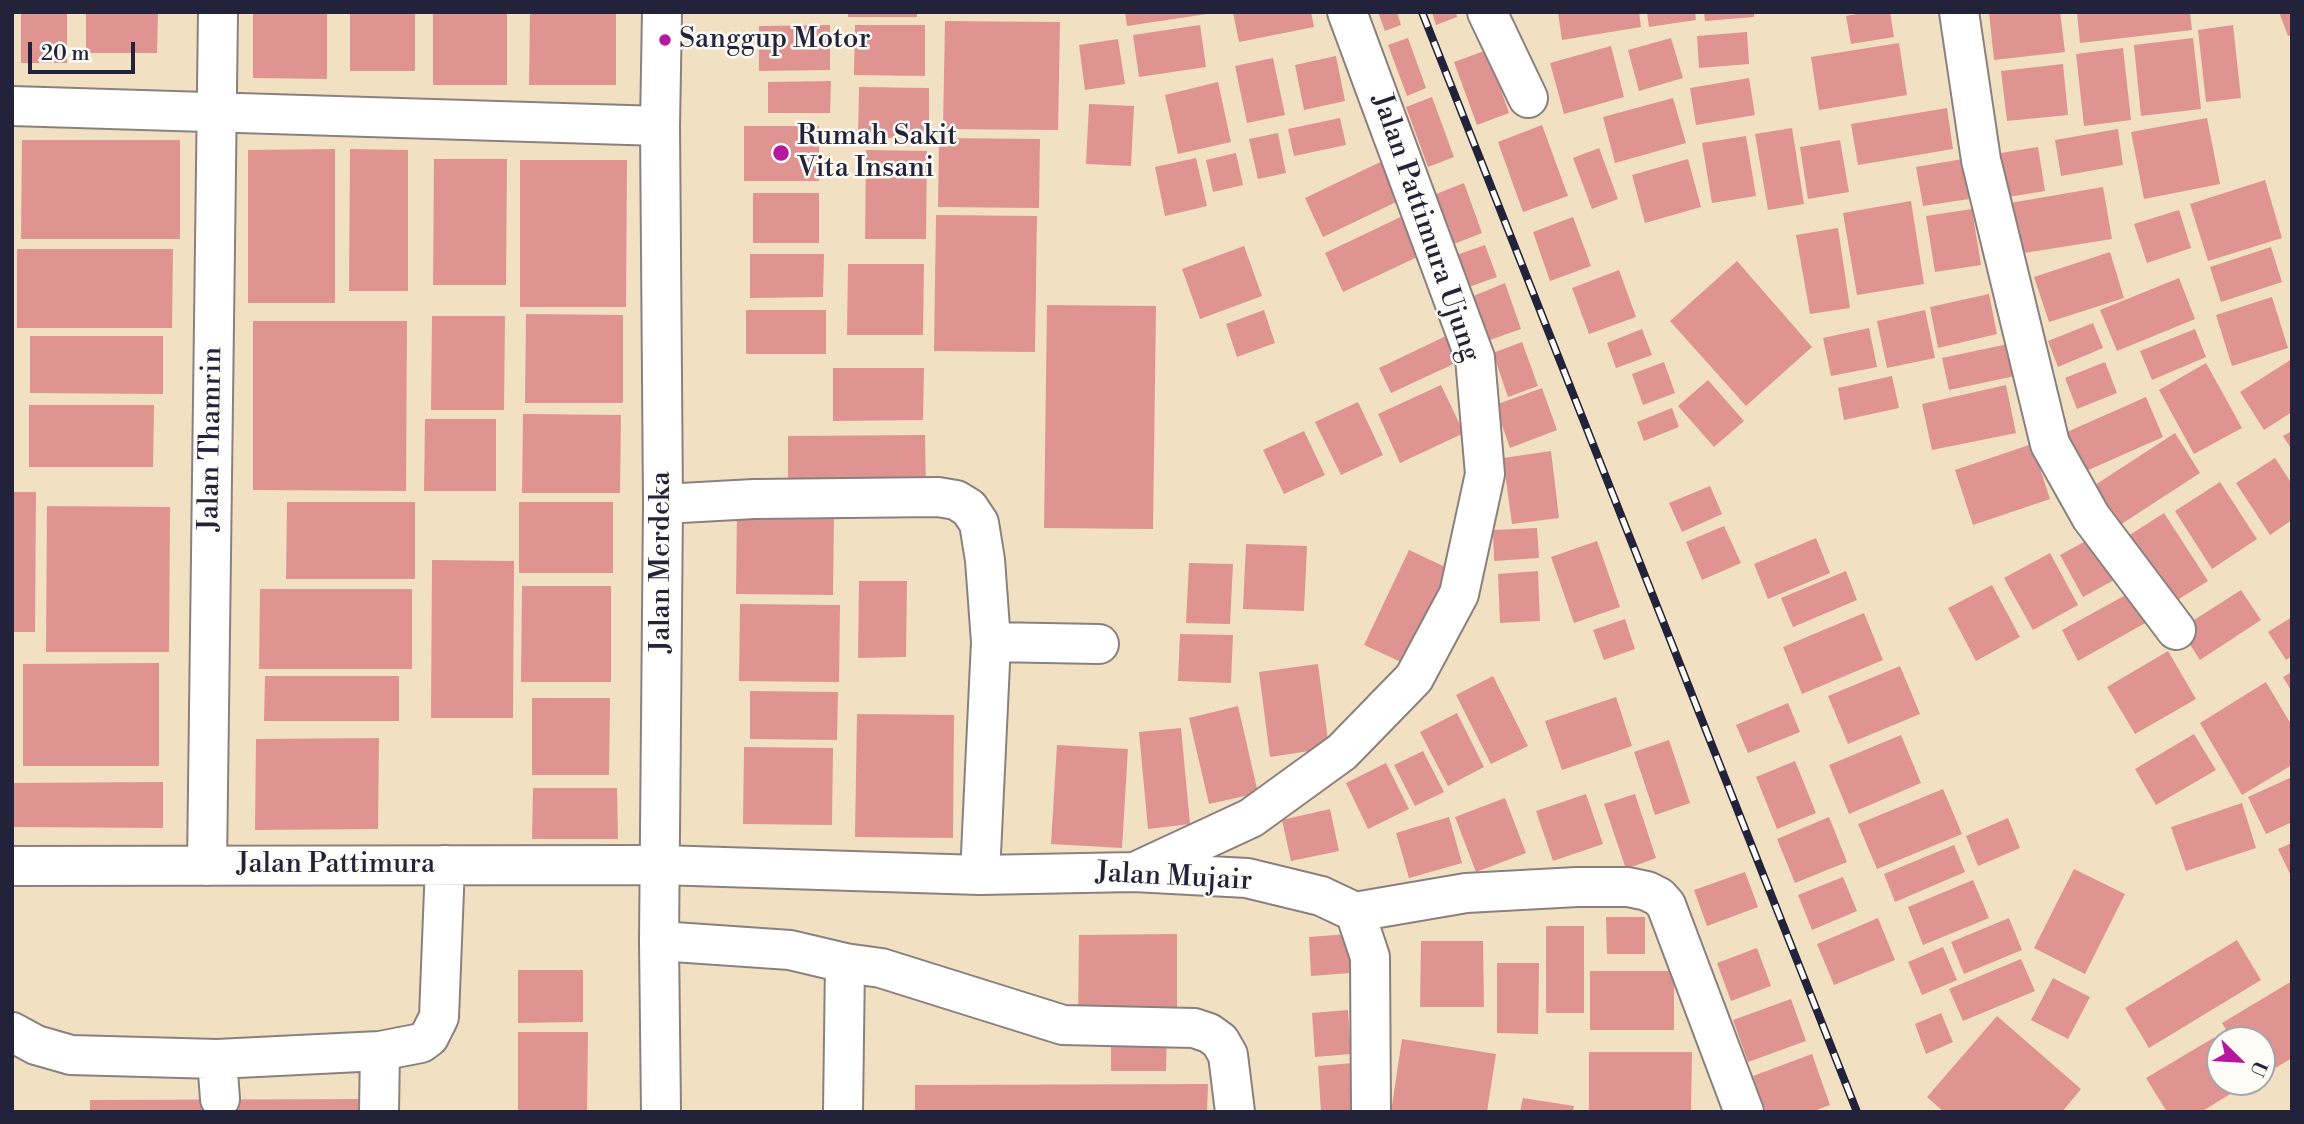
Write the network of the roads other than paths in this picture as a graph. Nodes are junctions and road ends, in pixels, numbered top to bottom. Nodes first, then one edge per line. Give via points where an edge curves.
1 (218, 12) edge
2 (662, 12) edge
3 (1348, 12) edge
4 (1487, 12) edge
5 (1959, 12) edge
6 (1528, 98) dead end
7 (12, 106) edge
8 (217, 112) junction
9 (660, 126) junction
10 (663, 504) junction
11 (2176, 630) dead end
12 (991, 642) junction
13 (1099, 643) dead end
14 (660, 864) junction
15 (445, 865) junction
16 (12, 866) edge
17 (207, 866) junction
18 (1134, 872) junction
19 (980, 875) junction
20 (1355, 912) junction
21 (659, 942) junction
22 (845, 963) junction
23 (12, 1032) edge
24 (380, 1051) junction
25 (217, 1059) junction
26 (220, 1099) dead end
27 (379, 1112) edge
28 (661, 1112) edge
29 (843, 1112) edge
30 (1235, 1112) edge
31 (1371, 1112) edge
32 (1744, 1112) edge

1 - 8 street, Jalan Thamrin
2 - 9 street, Jalan Merdeka
3 - 18 street, Jalan Pattimura Ujung via 1475,358 1485,474 1459,594 1414,678 1342,752 1251,818
4 - 6 street
5 - 11 street via 1981,160 2050,444 2091,517
7 - 8 street
8 - 9 street
8 - 17 street, Jalan Thamrin
9 - 10 street, Jalan Merdeka
10 - 12 street via 754,499 956,500 969,508 979,523
10 - 14 street, Jalan Merdeka
12 - 13 street
12 - 19 street
14 - 15 street, Jalan Pattimura
14 - 19 street, Jalan Mujair
14 - 21 street, Jalan Merdeka
15 - 17 street, Jalan Pattimura
15 - 24 street via 439,1017 421,1043
16 - 17 street, Jalan Pattimura
18 - 19 street, Jalan Mujair
18 - 20 street, Jalan Mujair via 1247,878 1321,896
20 - 31 street via 1370,957
20 - 32 street via 1466,893 1577,887 1628,887 1659,897 1674,923
21 - 22 street via 790,950
21 - 28 street, Jalan Merdeka
22 - 29 street
22 - 30 street via 881,968 1063,1025 1194,1028 1209,1033 1228,1055
23 - 25 street via 71,1055
24 - 25 street
24 - 27 street
25 - 26 street

